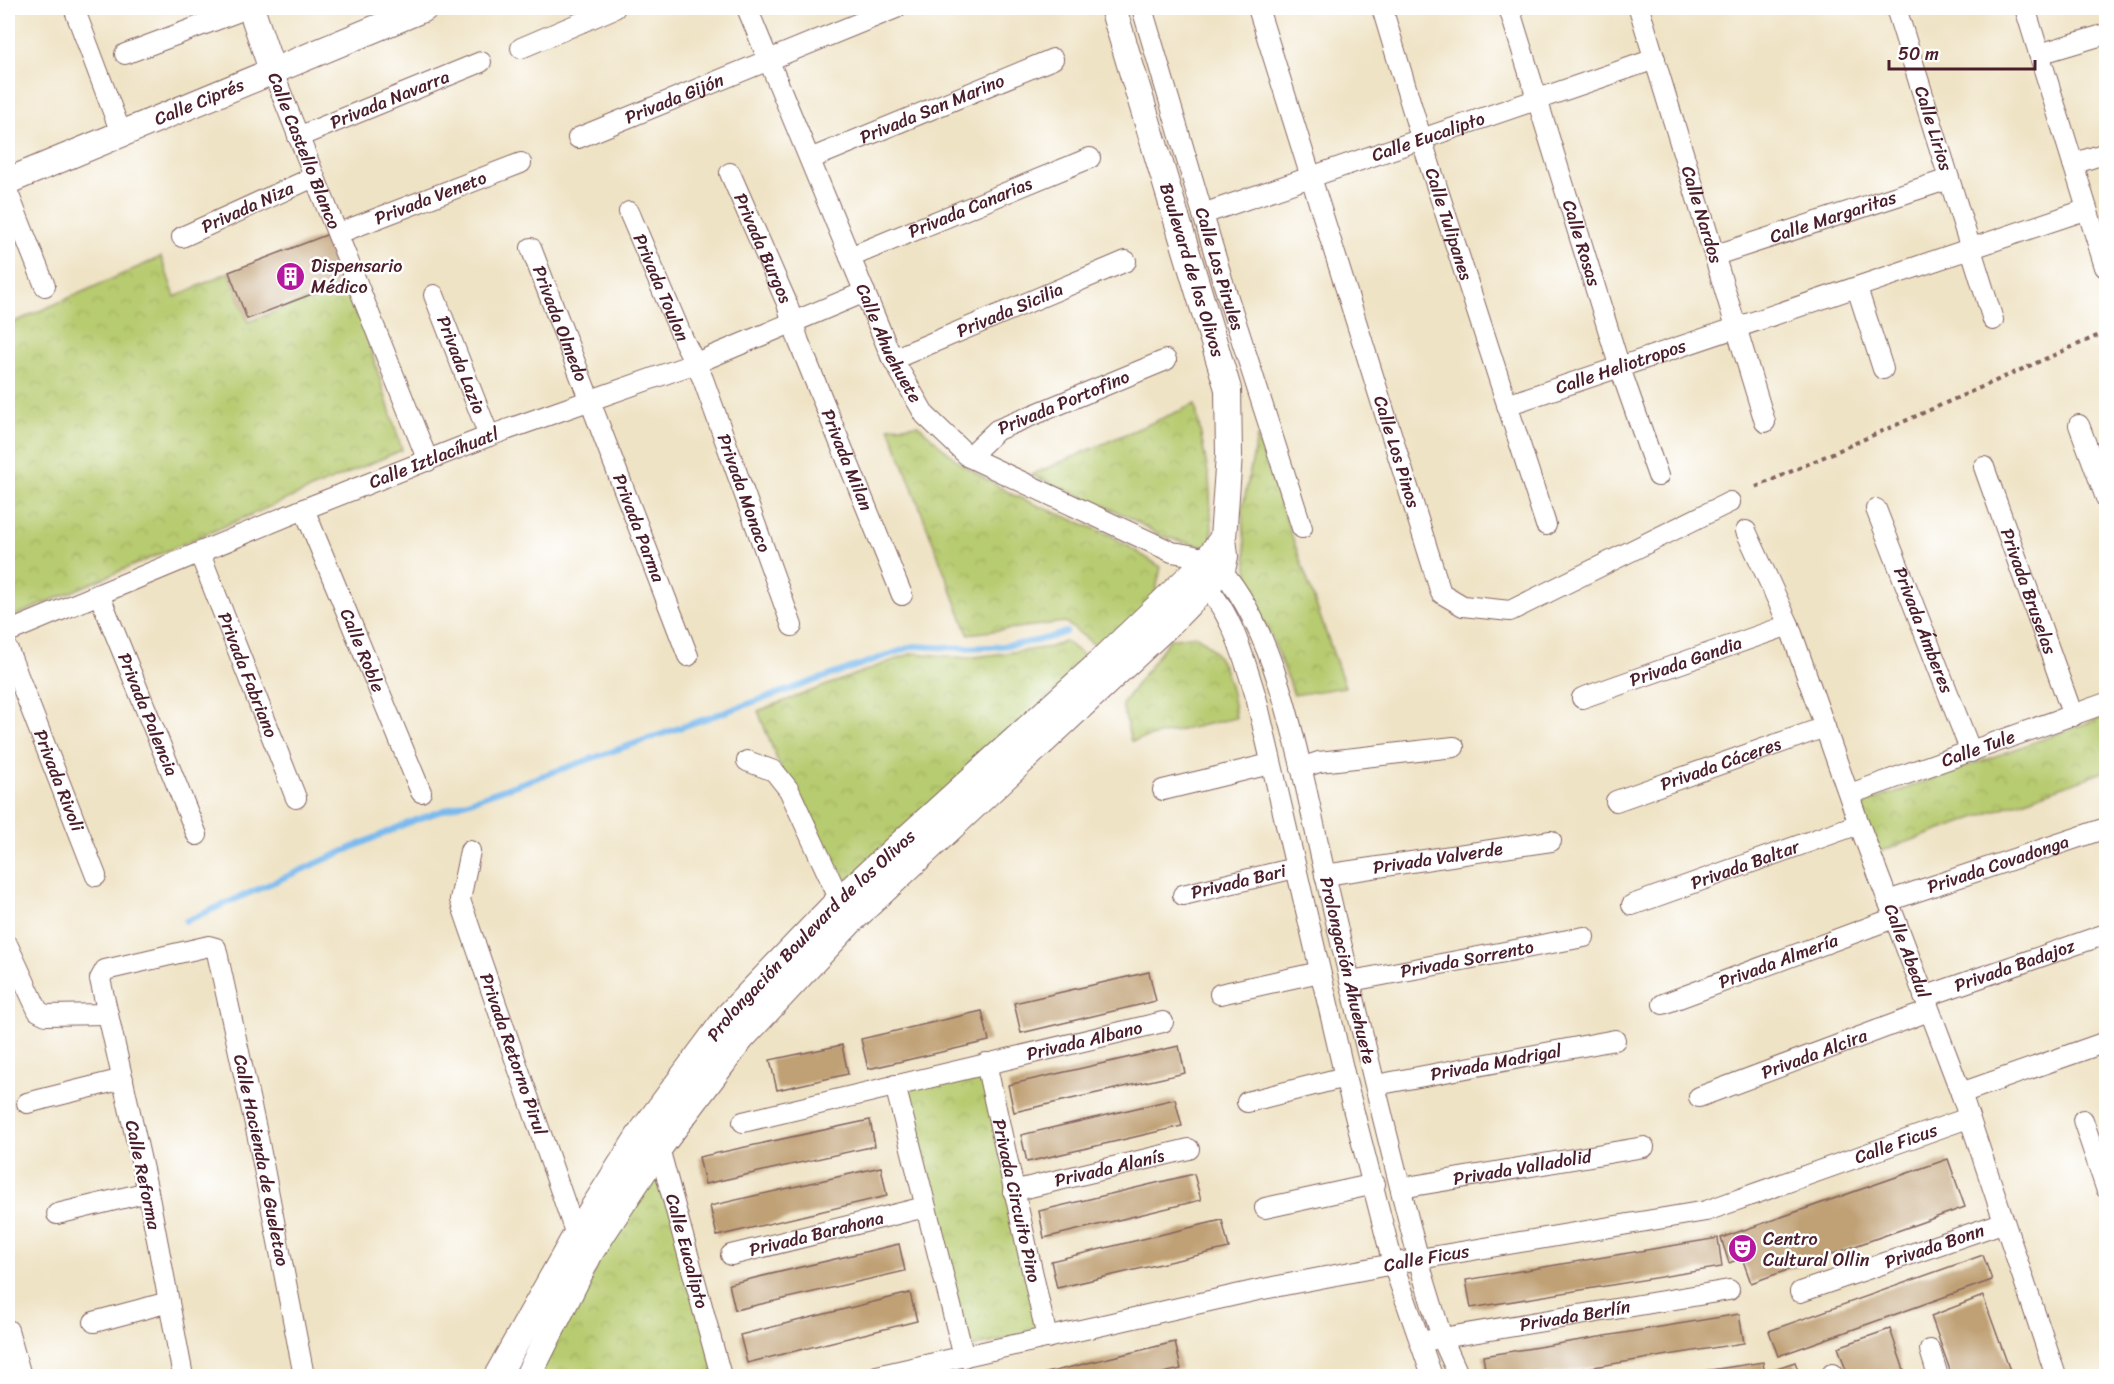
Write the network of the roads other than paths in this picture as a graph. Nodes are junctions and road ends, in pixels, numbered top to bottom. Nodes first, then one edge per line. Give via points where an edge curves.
1 (74, 8) edge
2 (249, 8) edge
3 (425, 8) edge
4 (615, 8) edge
5 (747, 8) edge
6 (896, 8) edge
7 (1113, 8) edge
8 (1142, 8) edge
9 (1258, 8) edge
10 (1382, 8) edge
11 (1509, 8) edge
12 (1639, 8) edge
13 (1896, 8) edge
14 (2025, 8) edge
15 (2106, 34) edge
16 (521, 48) dead end
17 (125, 54) dead end
18 (2039, 54) junction
19 (1053, 59) dead end
20 (1655, 59) junction
21 (768, 60) junction
22 (481, 62) dead end
23 (272, 70) junction
24 (1538, 99) junction
25 (122, 133) junction
26 (298, 137) junction
27 (578, 138) dead end
28 (1422, 141) junction
29 (2106, 153) edge
30 (1090, 158) dead end
31 (810, 159) junction
32 (521, 163) dead end
33 (2073, 164) junction
34 (730, 173) dead end
35 (314, 177) junction
36 (1311, 178) junction
37 (1949, 179) junction
38 (8, 181) edge
39 (8, 193) edge
40 (2085, 210) junction
41 (629, 212) dead end
42 (1203, 214) junction
43 (339, 233) junction
44 (182, 237) dead end
45 (531, 248) dead end
46 (1971, 249) junction
47 (1716, 255) junction
48 (850, 257) junction
49 (1126, 261) dead end
50 (2104, 267) dead end
51 (45, 286) dead end
52 (1857, 288) junction
53 (864, 292) junction
54 (434, 294) dead end
55 (1993, 320) dead end
56 (794, 324) junction
57 (1735, 329) junction
58 (891, 357) junction
59 (1166, 360) dead end
60 (696, 363) junction
61 (1620, 368) junction
62 (1884, 369) dead end
63 (590, 399) junction
64 (1507, 405) junction
65 (1765, 422) dead end
66 (2079, 425) dead end
67 (489, 436) junction
68 (969, 457) junction
69 (428, 461) junction
70 (1984, 467) dead end
71 (1658, 476) dead end
72 (2106, 498) edge
73 (1730, 502) dead end
74 (304, 509) junction
75 (1876, 509) dead end
76 (1546, 525) dead end
77 (1302, 528) dead end
78 (1746, 531) dead end
79 (200, 554) junction
80 (1207, 572) junction
81 (99, 594) junction
82 (902, 595) dead end
83 (1789, 625) junction
84 (792, 626) dead end
85 (8, 632) edge
86 (8, 650) edge
87 (688, 656) dead end
88 (1582, 698) dead end
89 (2106, 703) edge
90 (2073, 716) junction
91 (1825, 727) junction
92 (1454, 747) dead end
93 (1971, 752) junction
94 (747, 761) dead end
95 (1270, 764) junction
96 (1301, 768) junction
97 (1163, 790) dead end
98 (421, 792) dead end
99 (1850, 794) junction
100 (296, 798) dead end
101 (1616, 801) dead end
102 (1859, 824) junction
103 (2106, 828) edge
104 (197, 835) dead end
105 (1551, 840) dead end
106 (470, 851) dead end
107 (1295, 868) junction
108 (1325, 875) junction
109 (96, 876) dead end
110 (1183, 896) dead end
111 (1632, 905) dead end
112 (1891, 909) junction
113 (845, 911) junction
114 (2106, 934) edge
115 (1584, 937) dead end
116 (8, 946) edge
117 (213, 946) joint
118 (1320, 972) junction
119 (1351, 981) junction
120 (1220, 994) dead end
121 (1663, 1004) dead end
122 (1926, 1004) junction
123 (108, 1014) junction
124 (1163, 1022) dead end
125 (1615, 1040) dead end
126 (2106, 1042) edge
127 (995, 1061) junction
128 (1345, 1077) junction
129 (123, 1079) junction
130 (1376, 1085) junction
131 (886, 1088) junction
132 (1960, 1093) junction
133 (1699, 1097) dead end
134 (1247, 1102) dead end
135 (27, 1103) dead end
136 (1968, 1118) junction
137 (2083, 1120) dead end
138 (743, 1122) dead end
139 (650, 1140) junction
140 (1644, 1147) dead end
141 (1188, 1149) dead end
142 (1375, 1184) junction
143 (1401, 1188) junction
144 (2106, 1188) edge
145 (1022, 1189) junction
146 (148, 1192) junction
147 (926, 1208) junction
148 (1265, 1208) dead end
149 (57, 1214) dead end
150 (2002, 1222) junction
151 (584, 1243) junction
152 (731, 1255) dead end
153 (1419, 1259) junction
154 (1393, 1264) junction
155 (1729, 1290) dead end
156 (1800, 1292) dead end
157 (169, 1302) junction
158 (94, 1322) dead end
159 (8, 1330) edge
160 (1047, 1338) junction
161 (1442, 1338) junction
162 (1420, 1341) junction
163 (1930, 1350) dead end
164 (964, 1357) junction
165 (885, 1376) edge
166 (21, 1377) edge
167 (183, 1377) edge
168 (304, 1377) edge
169 (497, 1377) edge
170 (528, 1377) edge
171 (721, 1377) edge
172 (1432, 1377) edge
173 (1459, 1377) edge
174 (1938, 1377) edge
175 (2056, 1377) edge

1 - 25 street
2 - 17 street
2 - 23 street, Calle Castello Blanco
3 - 23 street, Calle Ciprés
4 - 16 street
5 - 21 street, Calle Ahuehuete
6 - 21 street, Privada Gijón
7 - 80 street, Boulevard de los Olivos via 1228,389 1225,556
8 - 42 street, Calle Los Pirules
9 - 36 street, Calle Los Pinos
10 - 28 street, Calle Tulipanes
11 - 24 street, Calle Rosas
12 - 20 street, Calle Nardos
13 - 37 street, Calle Lirios
14 - 18 street
15 - 18 street
18 - 33 street
19 - 31 street, Privada San Marino
20 - 24 street, Calle Eucalipto
20 - 47 street, Calle Nardos
21 - 27 street, Privada Gijón
21 - 31 street, Calle Ahuehuete
22 - 26 street, Privada Navarra
23 - 25 street, Calle Ciprés
23 - 26 street, Calle Castello Blanco
24 - 28 street, Calle Eucalipto
24 - 61 street, Calle Rosas
25 - 38 street, Calle Ciprés
26 - 35 street, Calle Castello Blanco
28 - 36 street, Calle Eucalipto
28 - 64 street, Calle Tulipanes
29 - 33 street
30 - 48 street, Privada Canarias
31 - 48 street, Calle Ahuehuete
32 - 43 street, Privada Veneto
33 - 40 street
34 - 56 street, Privada Burgos
35 - 43 street, Calle Castello Blanco
35 - 44 street, Privada Niza
36 - 42 street, Calle Eucalipto
36 - 73 street, Calle Los Pinos via 1441,593 1462,606 1509,611
37 - 46 street, Calle Lirios
37 - 47 street, Calle Margaritas
39 - 51 street
40 - 46 street, Calle Heliotropos
40 - 50 street
41 - 60 street, Privada Toulon
42 - 77 street, Calle Los Pirules
43 - 69 street, Calle Castello Blanco
45 - 63 street, Privada Olmedo
46 - 52 street, Calle Heliotropos
46 - 55 street, Calle Lirios
47 - 57 street, Calle Nardos
48 - 53 street, Calle Ahuehuete
49 - 58 street, Privada Sicilia
52 - 57 street, Calle Heliotropos
52 - 62 street
53 - 56 street, Calle Iztlacíhuatl
53 - 58 street, Calle Ahuehuete
54 - 67 street, Privada Lazio
56 - 60 street, Calle Iztlacíhuatl
56 - 82 street, Privada Milan
57 - 61 street, Calle Heliotropos
57 - 65 street, Calle Nardos
58 - 68 street, Calle Ahuehuete via 925,415
59 - 68 street, Privada Portofino via 997,430
60 - 63 street, Calle Iztlacíhuatl
60 - 84 street, Privada Monaco
61 - 64 street, Calle Heliotropos
61 - 71 street, Calle Rosas
63 - 67 street, Calle Iztlacíhuatl
63 - 87 street, Privada Parma
64 - 76 street, Calle Tulipanes
66 - 72 street
67 - 69 street, Calle Iztlacíhuatl
68 - 80 street, Calle Ahuehuete via 1173,552
69 - 74 street, Calle Iztlacíhuatl
70 - 90 street, Privada Bruselas
74 - 79 street, Calle Iztlacíhuatl
74 - 98 street, Calle Roble
75 - 93 street, Privada Ámberes
78 - 83 street, Calle Abedul
79 - 81 street, Calle Iztlacíhuatl
79 - 100 street, Privada Fabriano
80 - 95 street, Prolongación Ahuehuete via 1236,636 1256,697
80 - 96 street, Prolongación Ahuehuete via 1252,616 1274,668
80 - 113 street, Prolongación Boulevard de los Olivos
81 - 85 street, Calle Iztlacíhuatl
81 - 104 street, Privada Palencia
83 - 88 street, Privada Gandia
83 - 91 street, Calle Abedul
86 - 109 street, Privada Rivoli
89 - 90 street, Calle Tule
90 - 93 street, Calle Tule
91 - 99 street, Calle Abedul
91 - 101 street, Privada Cáceres
92 - 96 street via 1319,762
93 - 99 street, Calle Tule
94 - 113 street via 774,771 789,790
95 - 97 street
95 - 107 street, Prolongación Ahuehuete
96 - 108 street, Prolongación Ahuehuete
99 - 102 street, Calle Abedul
102 - 111 street, Privada Baltar
102 - 112 street, Calle Abedul
103 - 112 street, Privada Covadonga
105 - 108 street, Privada Valverde
106 - 151 street, Privada Retorno Pirul via 460,900
107 - 110 street, Privada Bari
107 - 118 street, Prolongación Ahuehuete
108 - 119 street, Prolongación Ahuehuete
112 - 121 street, Privada Almería
112 - 122 street, Calle Abedul
113 - 139 street, Prolongación Boulevard de los Olivos via 741,1039
114 - 122 street, Privada Badajoz
115 - 119 street, Privada Sorrento
116 - 123 street via 38,1011 46,1015
117 - 123 street, Calle Reforma via 105,970 101,974
117 - 168 street, Calle Hacienda de Gueletao via 258,1138
118 - 120 street
118 - 128 street, Prolongación Ahuehuete
119 - 130 street, Prolongación Ahuehuete
122 - 132 street, Calle Abedul
122 - 133 street, Privada Alcira
123 - 129 street, Calle Reforma
124 - 127 street, Privada Albano
125 - 130 street, Privada Madrigal
126 - 132 street
127 - 131 street, Privada Albano
127 - 145 street, Privada Circuito Pino
128 - 134 street
128 - 142 street, Prolongación Ahuehuete
129 - 135 street
129 - 146 street, Calle Reforma
130 - 143 street, Prolongación Ahuehuete
131 - 138 street, Privada Albano
131 - 147 street
132 - 136 street, Calle Abedul
136 - 150 street, Calle Abedul
136 - 153 street, Calle Ficus via 1706,1211
137 - 144 street
139 - 151 street, Prolongación Boulevard de los Olivos
139 - 171 street, Calle Eucalipto
140 - 143 street, Privada Valladolid
141 - 145 street, Privada Alanís
142 - 148 street
142 - 154 street, Prolongación Ahuehuete
143 - 153 street, Prolongación Ahuehuete
145 - 160 street, Privada Circuito Pino
146 - 149 street
146 - 157 street, Calle Reforma
147 - 152 street, Privada Barahona
147 - 164 street
150 - 156 street, Privada Bonn
150 - 175 street, Calle Abedul
151 - 169 street, Prolongación Boulevard de los Olivos
151 - 170 street, Prolongación Boulevard de los Olivos
153 - 154 street, Calle Ficus
153 - 161 street, Prolongación Ahuehuete
154 - 160 street, Calle Ficus
154 - 162 street, Prolongación Ahuehuete
155 - 161 street, Privada Berlín
157 - 158 street
157 - 167 street, Calle Reforma
159 - 166 street
160 - 164 street, Calle Ficus
161 - 162 street, Privada Berlín
161 - 173 street, Prolongación Ahuehuete
162 - 172 street, Prolongación Ahuehuete
163 - 174 street
164 - 165 street, Calle Ficus

